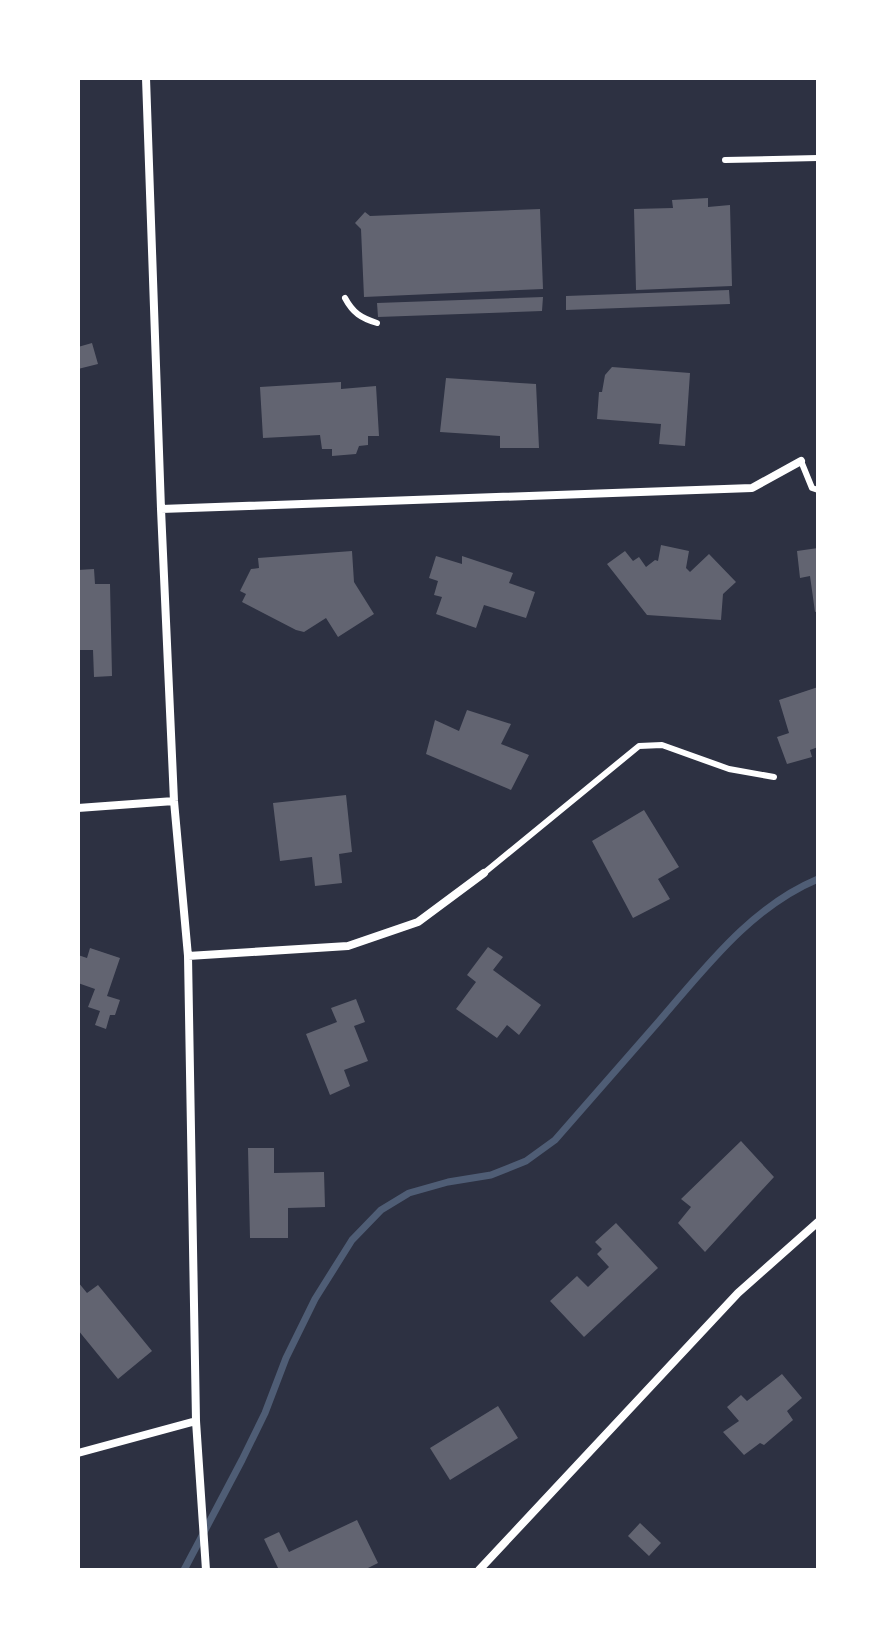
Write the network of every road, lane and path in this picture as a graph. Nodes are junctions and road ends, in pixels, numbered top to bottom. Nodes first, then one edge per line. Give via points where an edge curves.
1 (146, 78) edge
2 (818, 158) edge
3 (725, 160) dead end
4 (345, 298) dead end
5 (377, 323) dead end
6 (801, 461) joint
7 (818, 490) edge
8 (161, 509) junction
9 (774, 777) dead end
10 (174, 801) junction
11 (78, 808) edge
12 (484, 873) joint
13 (188, 956) junction
14 (818, 1222) edge
15 (196, 1421) junction
16 (78, 1453) edge
17 (206, 1570) edge
18 (479, 1570) edge

1 - 8 street
2 - 3 lane
4 - 5 lane via 352,311
6 - 7 lane via 812,488
6 - 8 street via 752,488
8 - 10 street
9 - 12 lane via 729,769 662,745 639,746
10 - 11 street
10 - 13 street
12 - 13 street via 418,922 348,946
13 - 15 street
14 - 18 street via 738,1293
15 - 16 street
15 - 17 street

